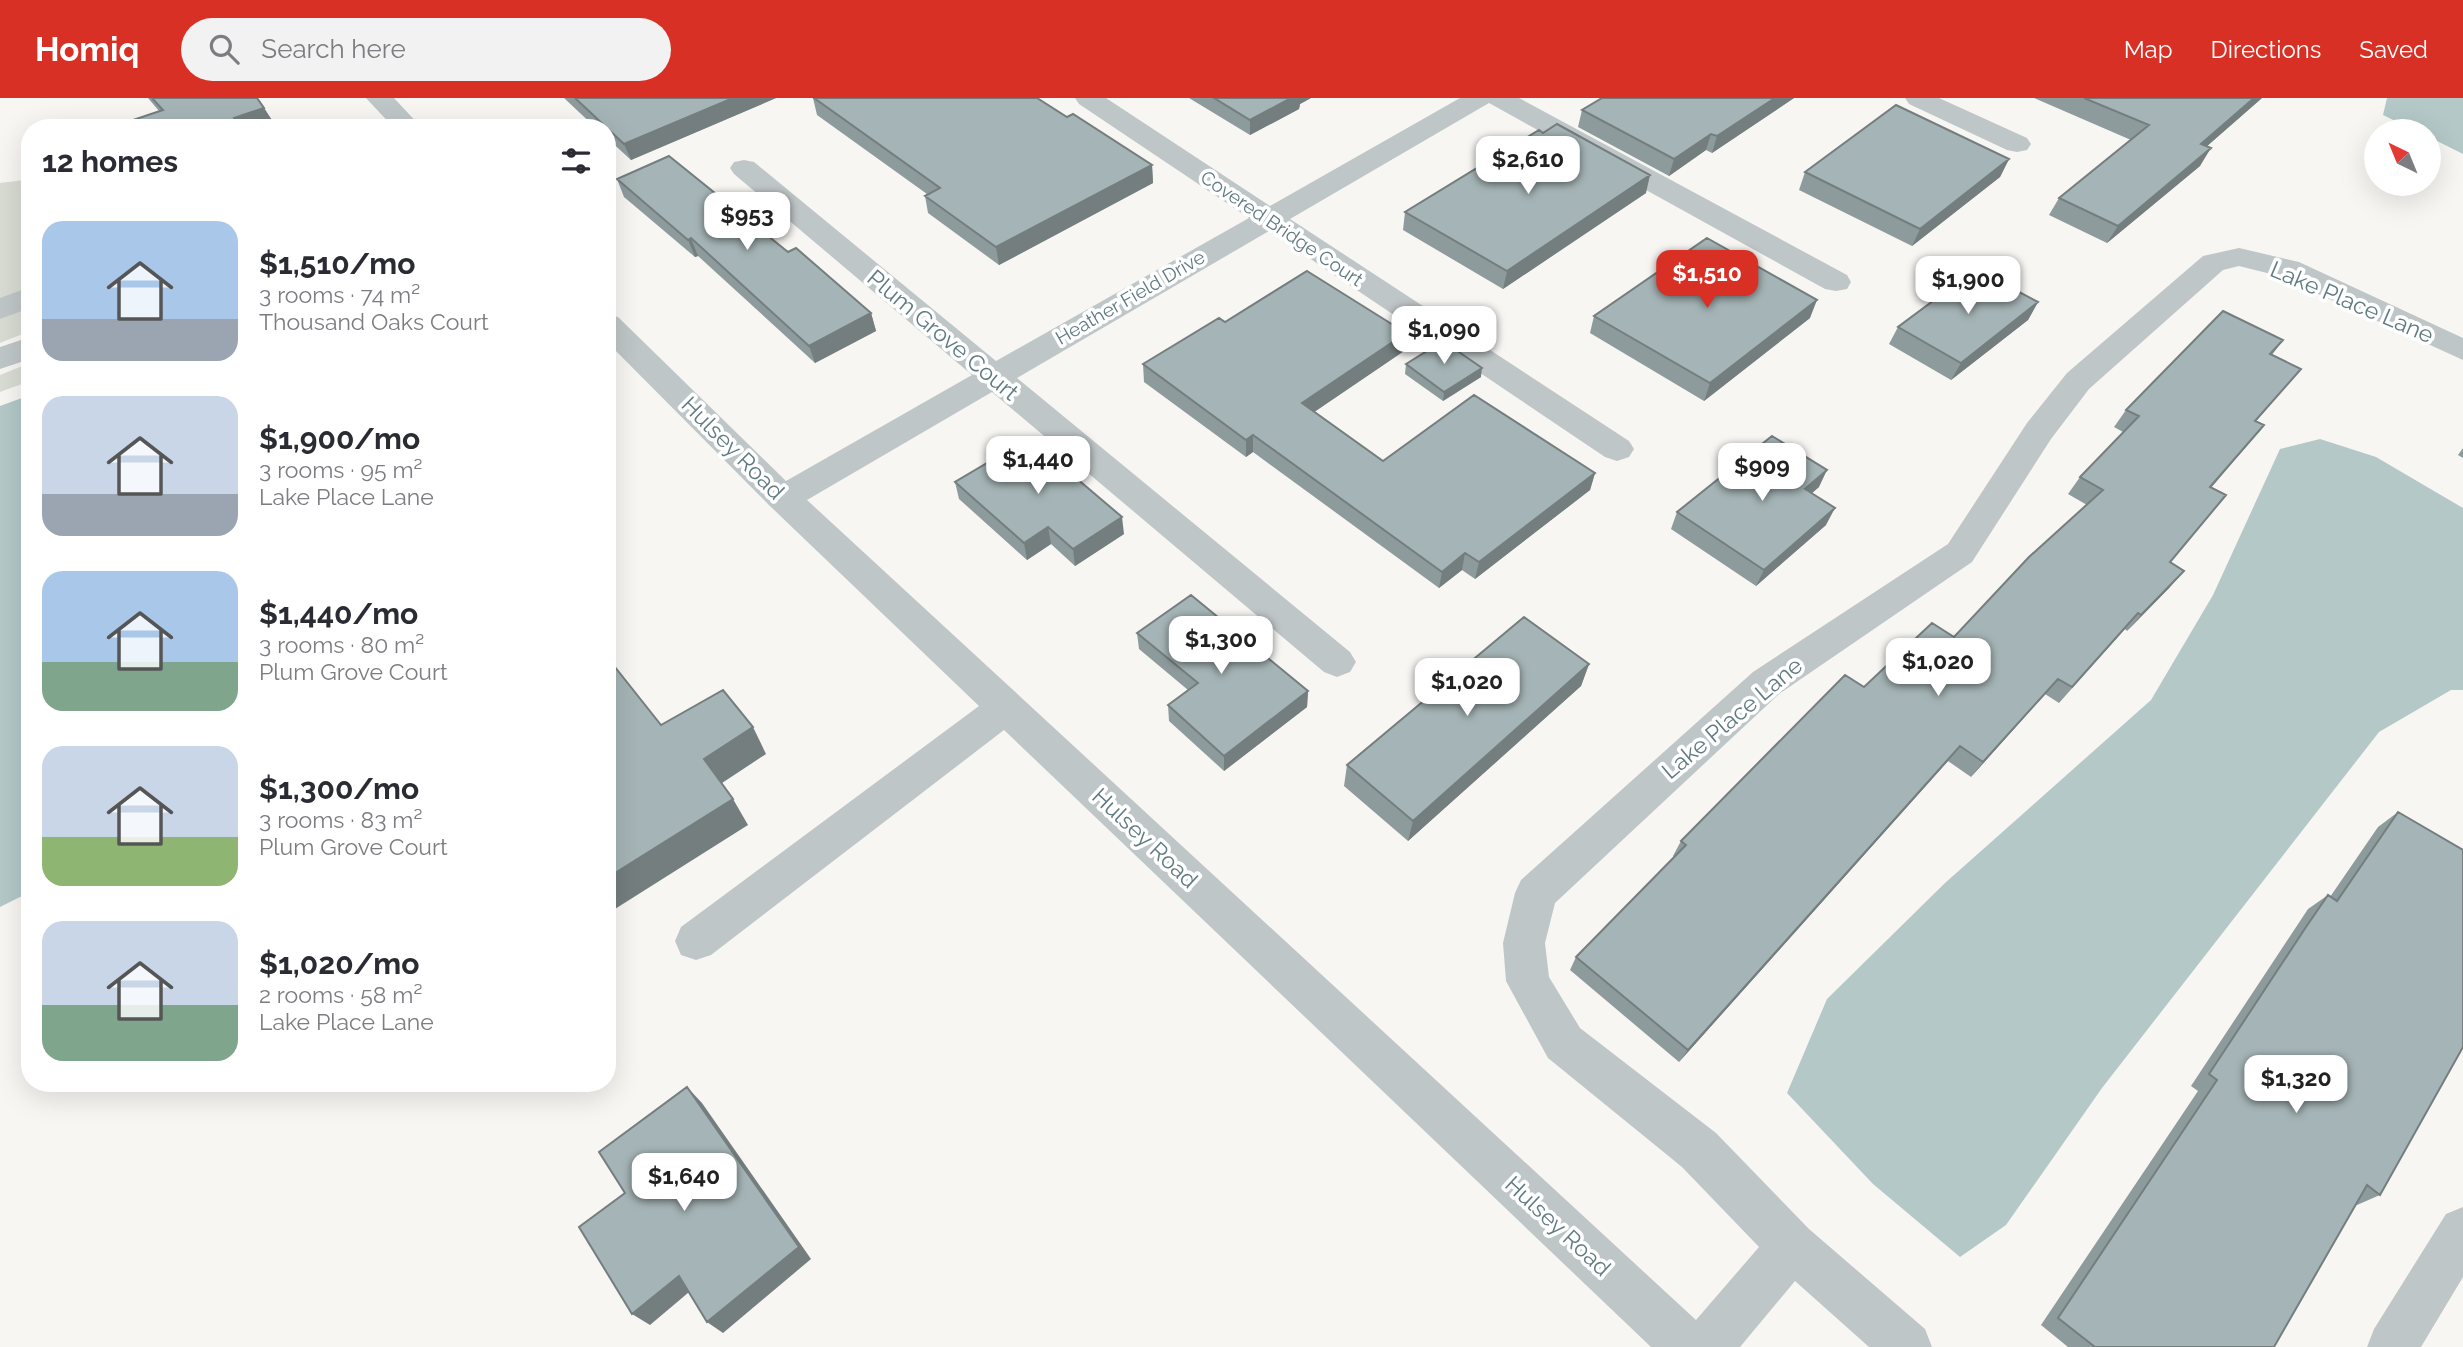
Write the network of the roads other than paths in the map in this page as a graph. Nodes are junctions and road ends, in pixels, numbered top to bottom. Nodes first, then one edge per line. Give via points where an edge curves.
1 (379, 98) edge
2 (1088, 98) edge
3 (1479, 98) edge
4 (1499, 98) edge
5 (1919, 98) edge
6 (400, 119) edge
7 (2017, 144) dead end
8 (744, 168) dead end
9 (1267, 219) junction
10 (1836, 282) dead end
11 (21, 301) edge
12 (0, 309) edge
13 (616, 333) edge
14 (2463, 350) edge
15 (21, 351) edge
16 (0, 359) edge
17 (992, 377) junction
18 (1617, 449) dead end
19 (783, 498) junction
20 (1337, 662) dead end
21 (1006, 707) junction
22 (696, 941) dead end
23 (2463, 1231) edge
24 (1792, 1246) junction
25 (1688, 1347) edge
26 (1707, 1347) edge
27 (1907, 1347) edge
28 (2392, 1347) edge

1 - 6 street
2 - 9 street, Covered Bridge Court
3 - 9 street, Heather Field Drive
4 - 10 street
5 - 7 street
8 - 17 street, Plum Grove Court
9 - 17 street, Heather Field Drive
9 - 18 street, Covered Bridge Court
11 - 12 street
13 - 19 street, Hulsey Road
14 - 24 street, Lake Place Lane via 2289,269 2239,257 2213,263 2078,380 2039,430 1959,553 1766,683 1536,893 1524,943 1528,981 1564,1043 1699,1150
15 - 16 street
17 - 19 street, Heather Field Drive
17 - 20 street, Plum Grove Court
19 - 21 street, Hulsey Road
21 - 22 street
21 - 25 street, Hulsey Road
23 - 28 street
24 - 26 street
24 - 27 street, Lake Place Lane

